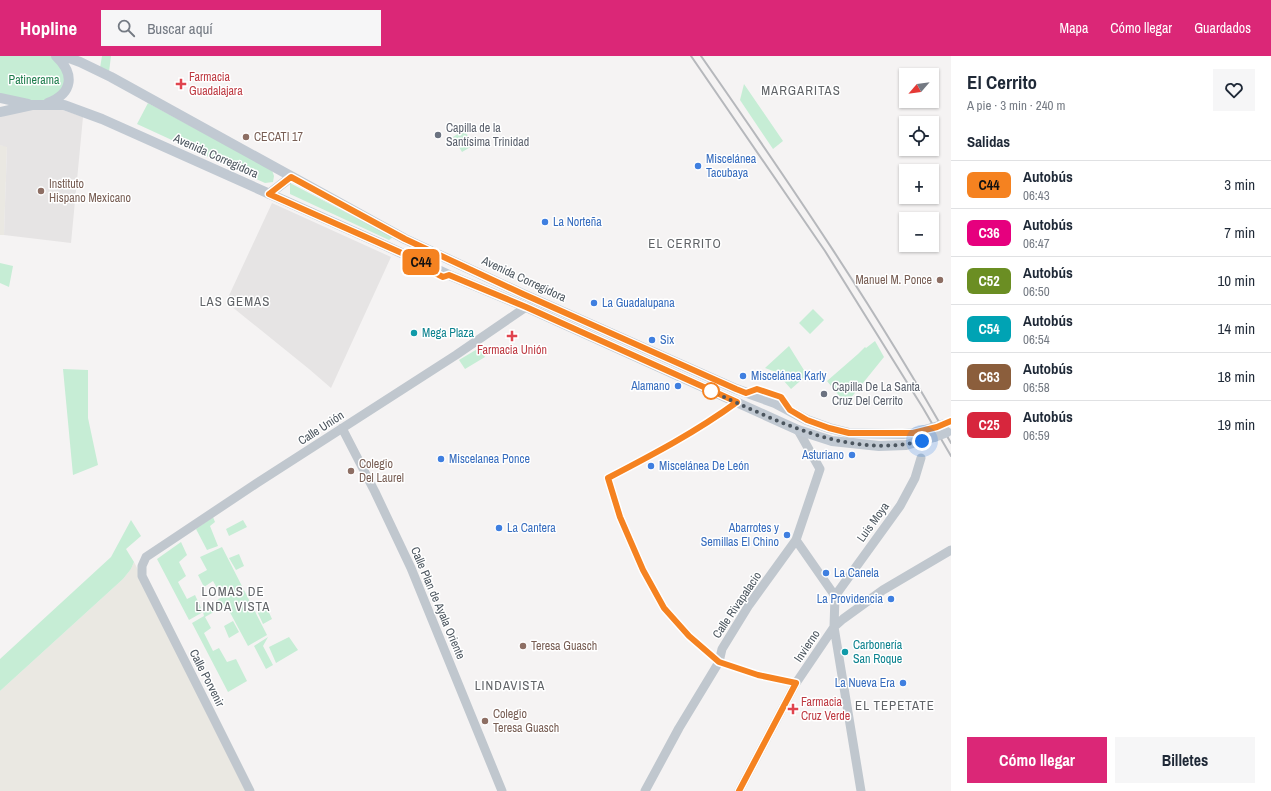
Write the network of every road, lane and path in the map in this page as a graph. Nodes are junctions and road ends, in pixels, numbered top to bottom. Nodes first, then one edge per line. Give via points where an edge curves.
1 (56, 56) edge
2 (64, 56) edge
3 (0, 98) edge
4 (47, 104) junction
5 (32, 105) junction
6 (0, 112) edge
7 (291, 177) junction
8 (269, 194) junction
9 (526, 307) junction
10 (775, 403) junction
11 (767, 416) junction
12 (951, 421) edge
13 (342, 428) junction
14 (798, 430) junction
15 (951, 431) edge
16 (921, 458) dead end
17 (796, 540) junction
18 (951, 550) edge
19 (142, 576) joint
20 (835, 596) junction
21 (834, 627) junction
22 (250, 791) edge
23 (502, 791) edge
24 (645, 791) edge
25 (739, 791) edge
26 (861, 791) edge

1 - 4 main road via 67,71 69,80 67,88 58,99
2 - 7 main road, Avenida Corregidora via 111,77
3 - 5 main road
4 - 5 main road, Avenida Corregidora
4 - 8 main road, Avenida Corregidora via 64,105 102,119
5 - 6 main road, Avenida Corregidora
7 - 8 main road
7 - 10 main road, Avenida Corregidora via 405,239 736,389
8 - 9 main road, Avenida Corregidora
9 - 11 main road, Avenida Corregidora
9 - 13 street, Calle Unión
10 - 11 main road via 772,414
10 - 12 main road, Avenida Corregidora, bridge via 807,420 849,433 903,434 927,430
11 - 14 main road, Avenida Corregidora
13 - 19 street, Calle Unión via 146,557 142,566
13 - 23 street, Calle Plan de Ayala Oriente via 411,568
14 - 15 main road, Avenida Corregidora, bridge via 832,441 879,446 906,445
14 - 17 street, Calle Rivapalacio via 820,469
16 - 20 street, Luis Moya via 915,478 900,506
17 - 20 street
17 - 24 street, Calle Rivapalacio via 749,605 722,649 719,662
18 - 21 street, Invierno via 883,590
19 - 22 street, Calle Porvenir
20 - 21 street
21 - 25 street, Invierno via 796,683
21 - 26 street

